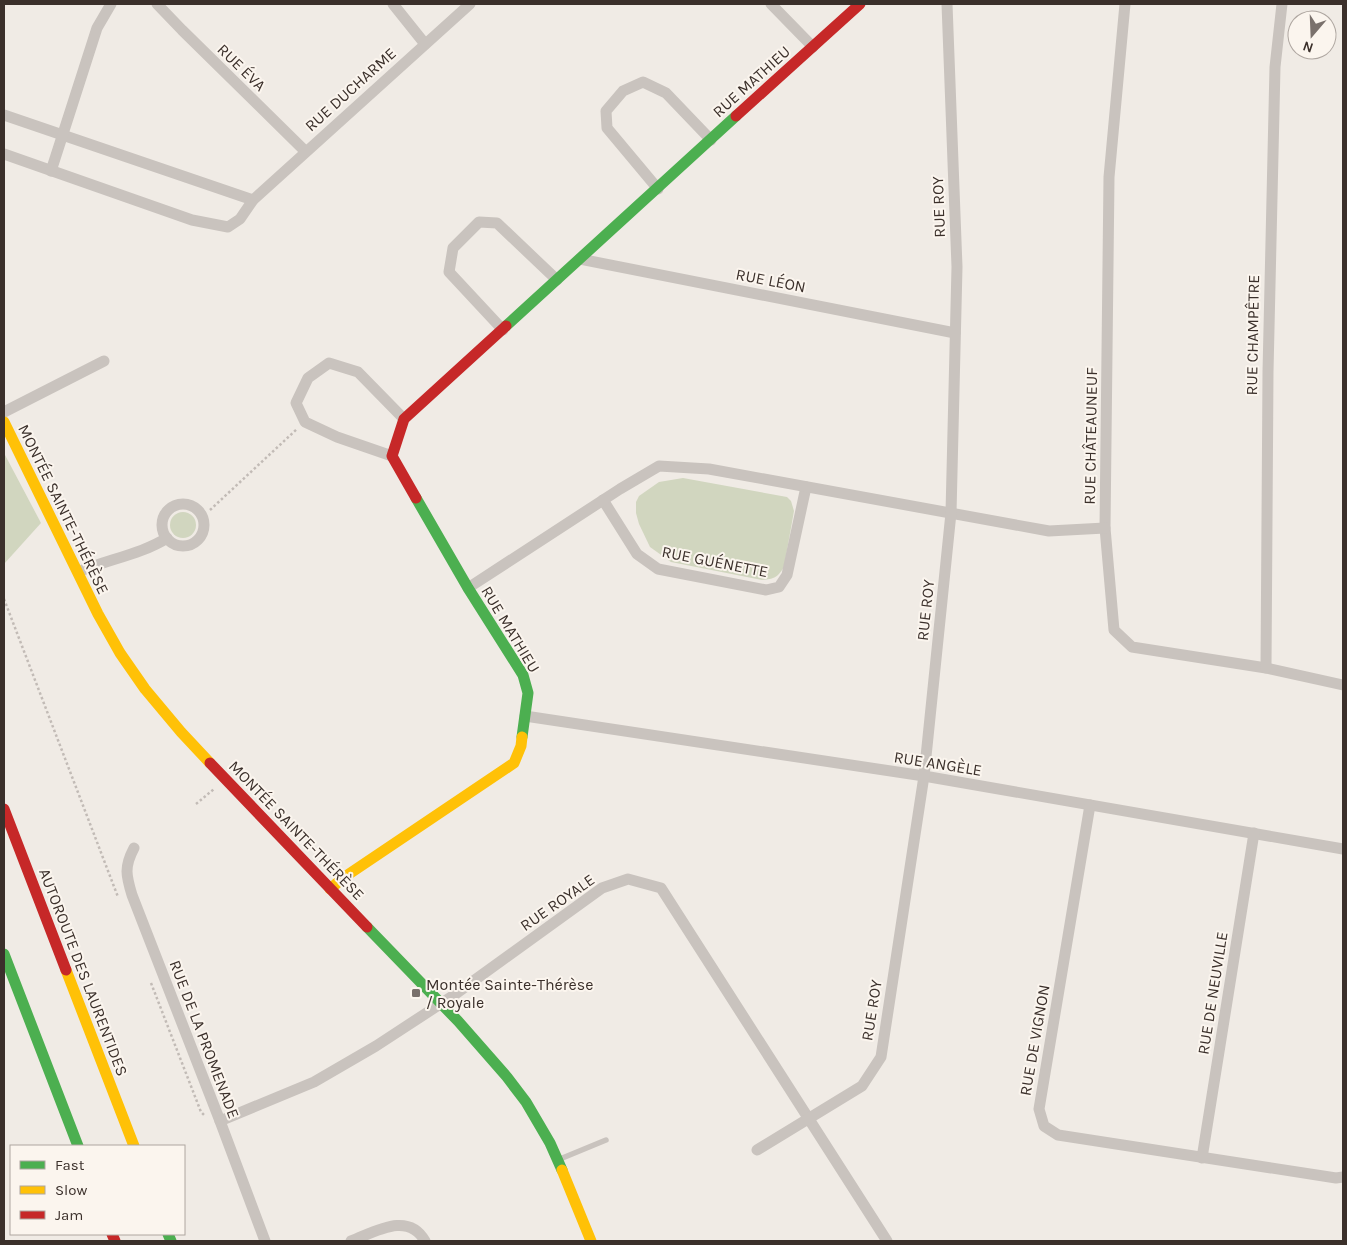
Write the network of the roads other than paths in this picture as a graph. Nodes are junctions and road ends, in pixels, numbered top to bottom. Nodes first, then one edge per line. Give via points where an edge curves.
1 (111, 4) edge
2 (157, 4) edge
3 (392, 4) edge
4 (470, 4) edge
5 (771, 4) edge
6 (860, 4) edge
7 (947, 4) edge
8 (1125, 4) edge
9 (1282, 4) edge
10 (425, 44) junction
11 (813, 47) junction
12 (4, 115) edge
13 (63, 136) junction
14 (711, 140) junction
15 (305, 151) junction
16 (4, 154) edge
17 (51, 171) junction
18 (658, 188) junction
19 (253, 200) junction
20 (580, 260) junction
21 (557, 280) junction
22 (503, 330) junction
23 (955, 333) junction
24 (104, 361) dead end
25 (4, 412) edge
26 (404, 419) junction
27 (4, 422) edge
28 (392, 456) junction
29 (806, 487) junction
30 (603, 500) junction
31 (951, 513) junction
32 (1105, 528) junction
33 (167, 538) dead end
34 (78, 572) junction
35 (468, 588) junction
36 (1266, 668) junction
37 (1343, 685) edge
38 (525, 716) junction
39 (924, 776) junction
40 (1090, 805) junction
41 (4, 809) edge
42 (1254, 833) junction
43 (134, 848) dead end
44 (1343, 849) edge
45 (330, 889) junction
46 (4, 954) edge
47 (441, 1003) junction
48 (809, 1118) junction
49 (220, 1121) junction
50 (606, 1140) dead end
51 (78, 1145) edge
52 (134, 1145) edge
53 (757, 1150) dead end
54 (1202, 1158) junction
55 (558, 1160) junction
56 (1343, 1177) edge
57 (264, 1241) edge
58 (351, 1241) edge
59 (425, 1241) edge
60 (591, 1241) edge
61 (888, 1241) edge

1 - 13 street via 97,28
2 - 15 street, RUE ÉVA
3 - 10 street
4 - 10 street, RUE DUCHARME
5 - 11 street, RUE MATHIEU
6 - 11 main road, RUE MATHIEU
7 - 23 street, RUE ROY via 957,267
8 - 32 street, RUE CHÂTEAUNEUF via 1109,177
9 - 36 street, RUE CHAMPÊTRE via 1275,67
10 - 15 street, RUE DUCHARME
11 - 14 main road, RUE MATHIEU
12 - 13 street
13 - 17 street
13 - 19 street
14 - 18 main road, RUE MATHIEU
14 - 18 street, RUE MATHIEU via 666,93 643,82 623,91 606,111 607,128
15 - 19 street, RUE DUCHARME
16 - 17 street, RUE DUCHARME
17 - 19 street, RUE DUCHARME via 192,220 228,227 240,219
18 - 20 main road, RUE MATHIEU
20 - 21 main road, RUE MATHIEU
20 - 23 street, RUE LÉON
21 - 22 main road, RUE MATHIEU
21 - 22 street via 497,223 479,222 453,248 449,272
22 - 26 main road, RUE MATHIEU
23 - 31 street, RUE ROY
24 - 25 street
26 - 28 main road
26 - 28 street via 358,372 329,363 308,378 296,403 305,422
27 - 34 main road, MONTÉE SAINTE-THÉRÈSE
28 - 35 main road, RUE MATHIEU
29 - 30 street via 709,469 659,466
29 - 30 street, RUE GUÉNETTE via 787,575 780,587 766,590 658,569 637,554
29 - 31 street
30 - 35 street
31 - 32 street via 1049,531
31 - 39 street, RUE ROY
32 - 36 street, RUE CHÂTEAUNEUF via 1114,630 1132,648
33 - 34 street via 151,547
34 - 45 main road, MONTÉE SAINTE-THÉRÈSE via 120,653 164,711
35 - 38 main road, RUE MATHIEU via 523,675 528,693
36 - 37 street, RUE CHÂTEAUNEUF
38 - 39 street, RUE ANGÈLE
38 - 45 main road, RUE MATHIEU via 522,746 514,763
39 - 40 street, RUE ANGÈLE
39 - 48 street, RUE ROY via 881,1057 862,1086
40 - 42 street, RUE ANGÈLE
40 - 54 street, RUE DE VIGNON via 1039,1110 1044,1126 1058,1135
41 - 52 main road, AUTOROUTE DES LAURENTIDES
42 - 44 street, RUE ANGÈLE
42 - 54 street, RUE DE NEUVILLE
43 - 49 street, RUE DE LA PROMENADE via 126,869 129,884
45 - 47 main road, MONTÉE SAINTE-THÉRÈSE
46 - 51 main road
47 - 48 street, RUE ROYALE via 602,888 628,879 661,888
47 - 49 street, RUE ROYALE via 330,1074
47 - 55 main road, MONTÉE SAINTE-THÉRÈSE via 526,1102
48 - 53 street, RUE ROY
48 - 61 street, RUE ROYALE
49 - 57 street, RUE DE LA PROMENADE
50 - 55 lane
54 - 56 street, RUE DE VIGNON
55 - 60 main road, MONTÉE SAINTE-THÉRÈSE
58 - 59 street via 398,1225 415,1230

